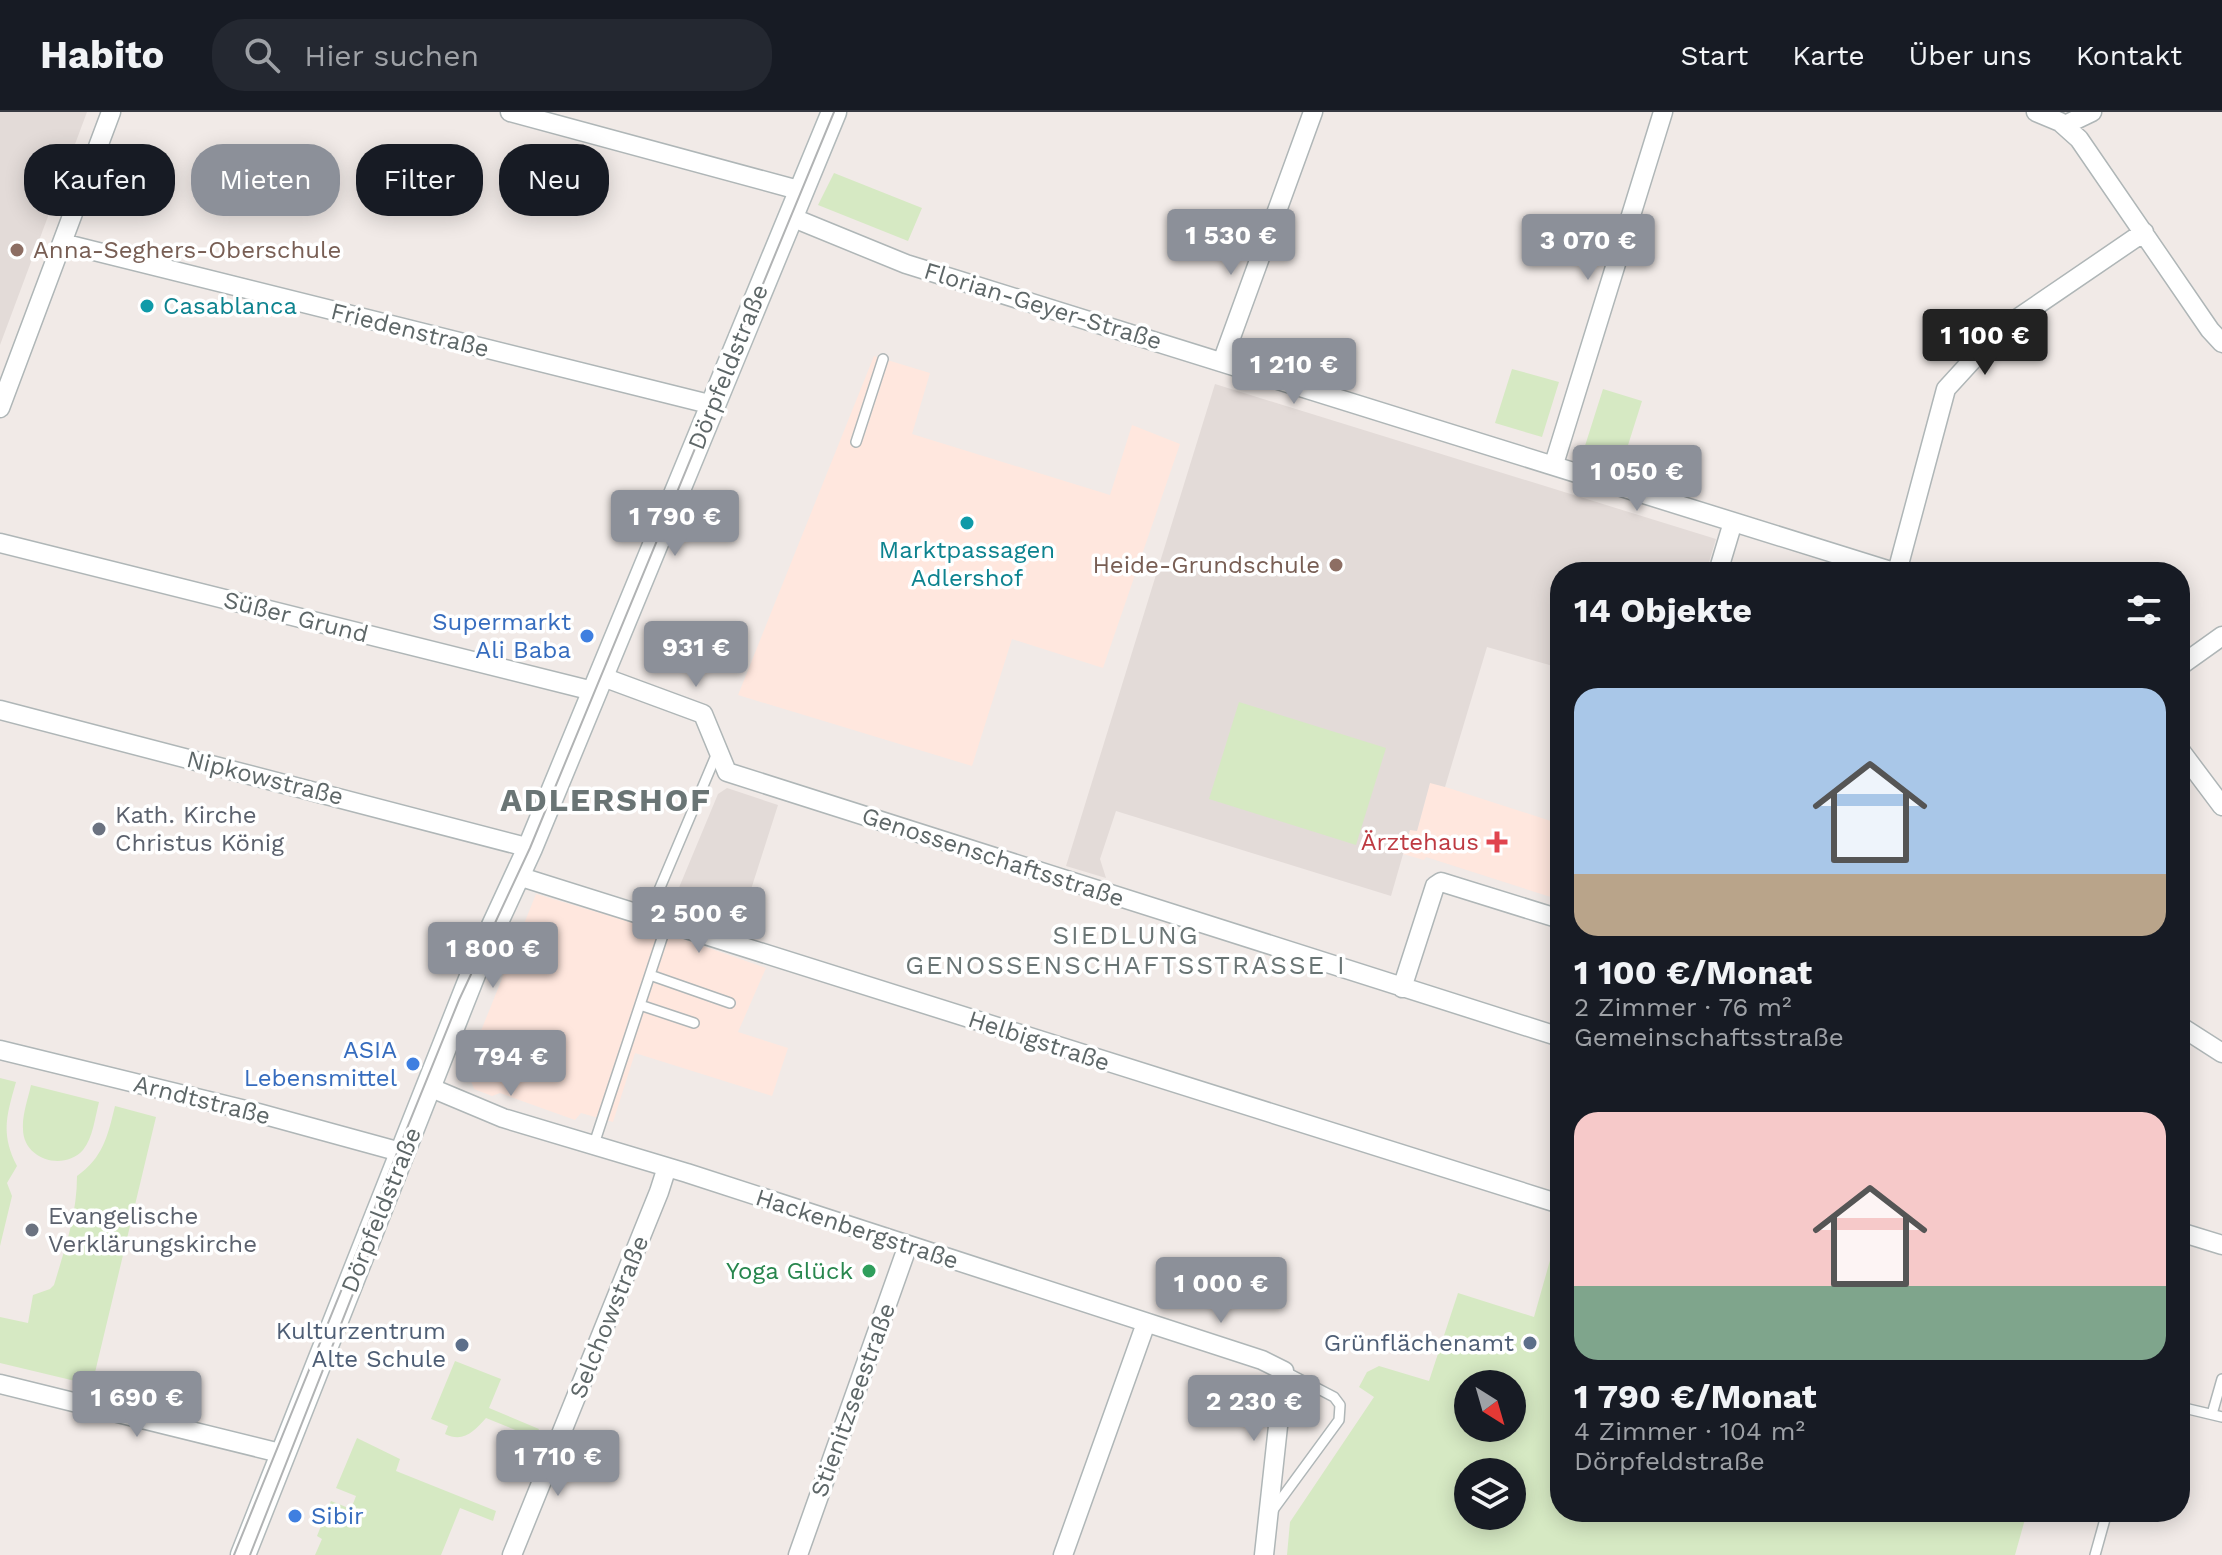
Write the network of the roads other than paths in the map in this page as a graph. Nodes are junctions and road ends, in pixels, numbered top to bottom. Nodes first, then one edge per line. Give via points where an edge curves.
1 (111, 112) edge
2 (510, 112) edge
3 (834, 112) edge
4 (1313, 112) edge
5 (1663, 112) edge
6 (2036, 112) edge
7 (2092, 112) edge
8 (2065, 125) junction
9 (802, 191) junction
10 (791, 217) junction
11 (2144, 232) junction
12 (62, 243) junction
13 (2216, 336) edge
14 (883, 359) dead end
15 (1222, 362) junction
16 (713, 405) junction
17 (0, 408) edge
18 (856, 442) dead end
19 (1554, 464) junction
20 (1733, 522) junction
21 (0, 543) edge
22 (1721, 562) edge
23 (1863, 562) edge
24 (1899, 562) edge
25 (2222, 636) edge
26 (2190, 659) edge
27 (596, 684) junction
28 (0, 710) edge
29 (718, 752) junction
30 (2190, 763) edge
31 (2222, 806) edge
32 (530, 848) junction
33 (518, 876) junction
34 (648, 916) junction
35 (1550, 916) edge
36 (667, 922) junction
37 (650, 975) junction
38 (1402, 988) junction
39 (730, 1003) dead end
40 (640, 1005) junction
41 (694, 1023) dead end
42 (2190, 1032) edge
43 (1550, 1034) edge
44 (0, 1050) edge
45 (2222, 1053) edge
46 (429, 1087) junction
47 (594, 1144) junction
48 (404, 1153) junction
49 (667, 1167) junction
50 (1550, 1201) edge
51 (2190, 1235) edge
52 (908, 1245) junction
53 (2222, 1245) edge
54 (1146, 1323) junction
55 (1284, 1371) junction
56 (2222, 1379) edge
57 (0, 1384) edge
58 (2190, 1409) edge
59 (2217, 1416) edge
60 (284, 1454) junction
61 (1266, 1520) junction
62 (2104, 1522) edge
63 (243, 1555) edge
64 (512, 1555) edge
65 (798, 1555) edge
66 (1063, 1555) edge
67 (1264, 1555) edge
68 (2095, 1555) edge

1 - 12 street
2 - 9 street
3 - 9 street, Dörpfeldstraße
4 - 15 street
5 - 19 street
6 - 8 street
7 - 8 street
8 - 11 street
9 - 10 street, Dörpfeldstraße
10 - 15 street, Florian-Geyer-Straße via 906,264
10 - 16 street, Dörpfeldstraße
11 - 13 street
11 - 24 street via 1999,331 1946,389
12 - 16 street, Friedenstraße
12 - 17 street
14 - 18 lane
15 - 19 street, Florian-Geyer-Straße
16 - 27 street, Dörpfeldstraße
19 - 20 street, Florian-Geyer-Straße
20 - 22 street
20 - 23 street, Florian-Geyer-Straße
21 - 27 street, Süßer Grund
25 - 26 street
27 - 29 street, Genossenschaftsstraße via 703,714
27 - 32 street, Dörpfeldstraße
28 - 32 street, Nipkowstraße
29 - 34 lane
29 - 38 street, Genossenschaftsstraße via 727,772
30 - 31 street
32 - 33 street, Dörpfeldstraße
33 - 34 street, Helbigstraße
33 - 46 street, Dörpfeldstraße
34 - 36 street, Helbigstraße
35 - 38 street via 1441,882 1435,886
36 - 37 lane
36 - 50 street, Helbigstraße
37 - 39 lane
37 - 40 lane
38 - 43 street, Genossenschaftsstraße
40 - 41 lane
40 - 47 lane
42 - 45 street
44 - 48 street, Arndtstraße
46 - 47 street, Hackenbergstraße via 503,1118
46 - 48 street, Dörpfeldstraße
47 - 49 street, Hackenbergstraße
48 - 60 street, Dörpfeldstraße
49 - 52 street, Hackenbergstraße
49 - 64 street, Selchowstraße
51 - 53 street
52 - 54 street, Hackenbergstraße
52 - 65 street, Stienitzseestraße
54 - 55 street, Hackenbergstraße
54 - 66 street
55 - 61 street
55 - 61 lane via 1334,1397 1340,1405 1339,1420
56 - 59 lane
57 - 60 street
58 - 59 lane
60 - 63 street, Dörpfeldstraße
61 - 67 street
62 - 68 lane

